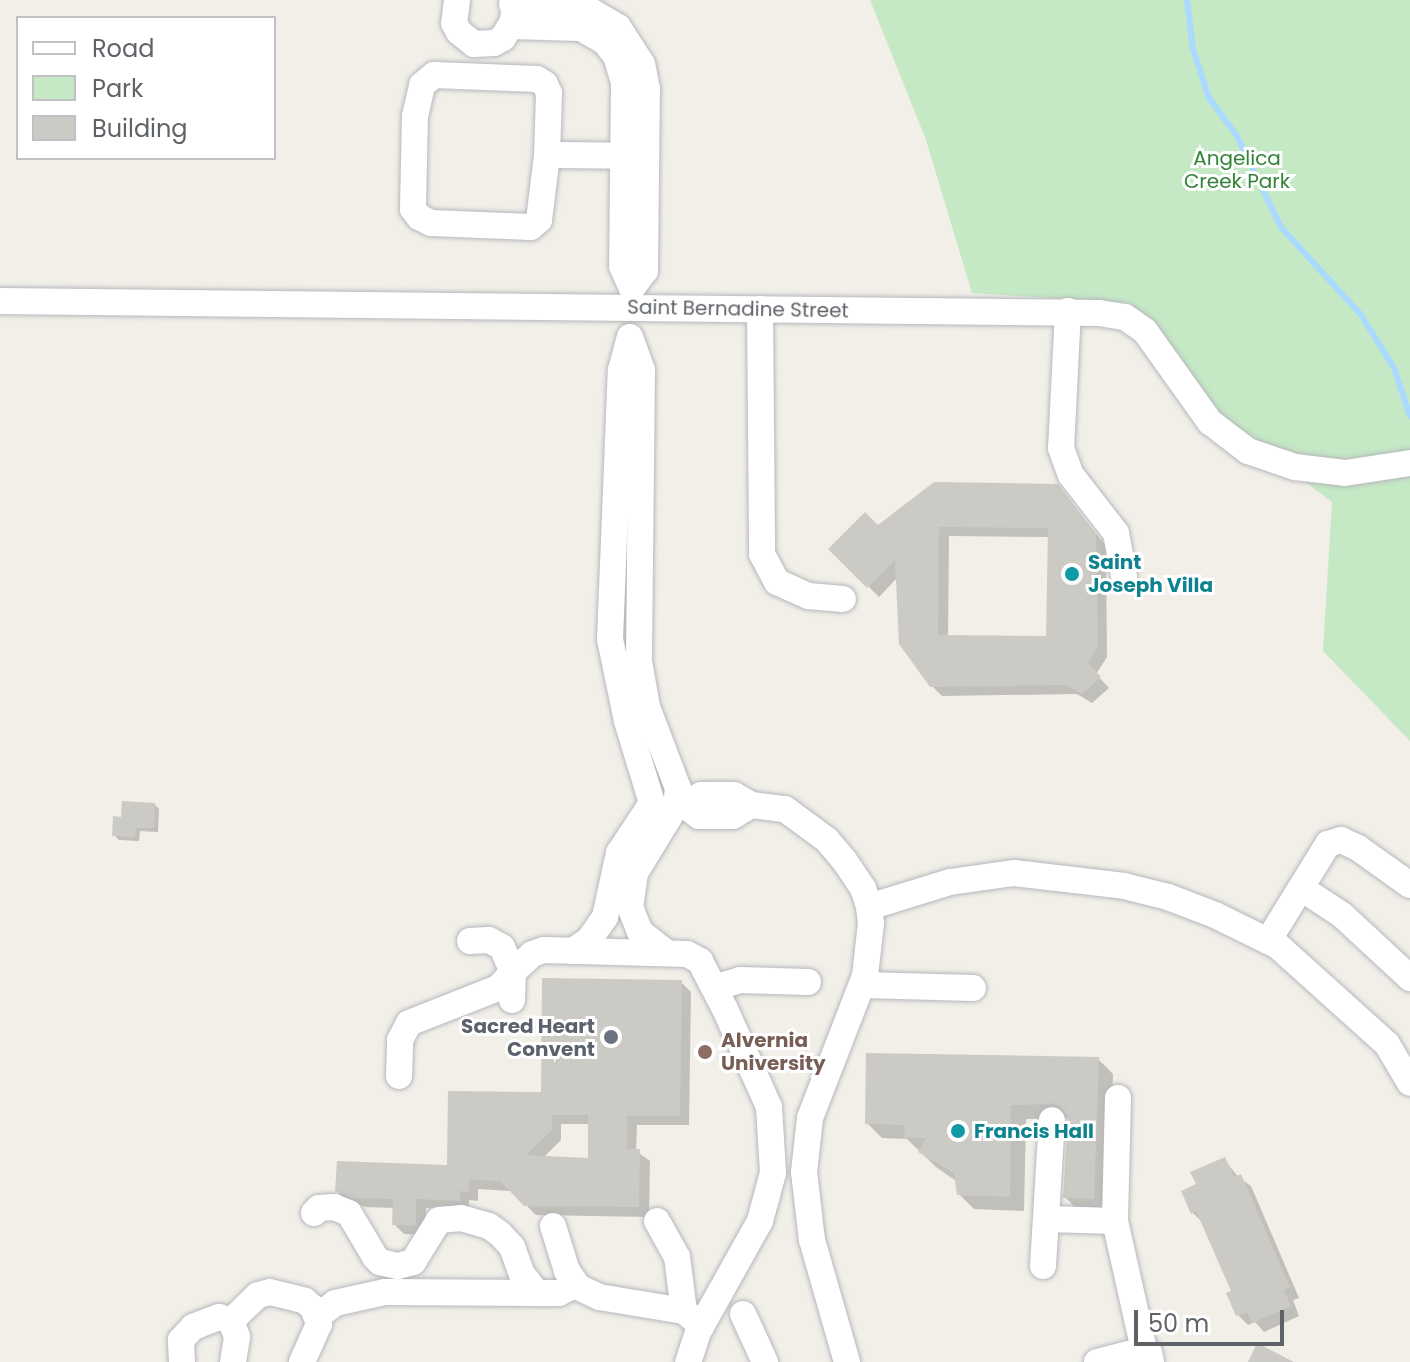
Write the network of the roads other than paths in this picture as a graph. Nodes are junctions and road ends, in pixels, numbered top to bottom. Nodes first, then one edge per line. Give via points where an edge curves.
1 (457, 0) edge
2 (511, 10) edge
3 (484, 45) junction
4 (483, 77) junction
5 (547, 155) junction
6 (635, 156) junction
7 (631, 298) junction
8 (0, 301) edge
9 (760, 309) junction
10 (1068, 311) junction
11 (1408, 463) edge
12 (1124, 576) dead end
13 (843, 599) dead end
14 (672, 806) junction
15 (1410, 885) edge
16 (1301, 888) junction
17 (620, 907) junction
18 (869, 907) junction
19 (470, 941) dead end
20 (1268, 941) junction
21 (573, 951) junction
22 (667, 953) junction
23 (513, 972) junction
24 (1410, 978) edge
25 (808, 982) dead end
26 (863, 985) junction
27 (714, 988) junction
28 (973, 988) dead end
29 (512, 1000) dead end
30 (1406, 1066) edge
31 (399, 1076) dead end
32 (1118, 1098) dead end
33 (1052, 1120) dead end
34 (314, 1213) dead end
35 (1046, 1219) junction
36 (657, 1221) dead end
37 (1115, 1221) junction
38 (553, 1226) dead end
39 (380, 1262) junction
40 (1043, 1266) dead end
41 (575, 1285) junction
42 (385, 1292) junction
43 (537, 1293) junction
44 (743, 1314) dead end
45 (318, 1316) junction
46 (693, 1319) junction
47 (231, 1321) junction
48 (1148, 1356) edge
49 (182, 1362) edge
50 (233, 1362) edge
51 (302, 1362) edge
52 (688, 1362) edge
53 (765, 1362) edge
54 (847, 1362) edge
55 (1097, 1362) edge

1 - 3 street via 453,13 459,32
2 - 3 street via 503,38
2 - 6 street via 618,43
3 - 4 street
4 - 5 street via 537,79 545,84
4 - 5 street via 434,75 422,85 415,116 413,209 419,217 431,223 531,227 539,220
5 - 6 street
6 - 7 street via 622,266
7 - 8 street, Saint Bernadine Street
7 - 9 street, Saint Bernadine Street
7 - 14 street via 630,337 621,370 610,639 627,721
9 - 10 street, Saint Bernadine Street
9 - 13 street via 762,554 777,582 808,596
10 - 11 street, Saint Bernadine Street via 1125,317 1145,331 1210,422 1248,451 1324,471 1379,470
10 - 12 street via 1061,448 1071,475 1116,533
14 - 17 street via 619,853
14 - 18 street via 701,795 734,795 751,805 785,809 827,840 863,888
15 - 16 street via 1341,840 1328,844
16 - 20 street
16 - 24 street via 1352,923
17 - 21 street
17 - 22 street
18 - 20 street via 984,875 1049,875 1168,897
18 - 26 street
19 - 23 street via 496,942 507,953
20 - 30 street via 1305,967
21 - 22 street
21 - 23 street via 537,952
22 - 27 street via 694,957
23 - 29 street
23 - 31 street via 498,988 409,1023 400,1040
25 - 27 street via 740,980
26 - 28 street
26 - 54 street via 810,1118 804,1172 812,1240
27 - 46 street via 764,1092 774,1145 771,1187 760,1221
32 - 37 street
33 - 35 street
34 - 39 street via 334,1207 349,1213
35 - 37 street
35 - 40 street
36 - 46 street via 677,1257
37 - 48 street
38 - 41 street
39 - 42 street
39 - 43 street via 413,1262 439,1220 461,1218 500,1234
41 - 43 street via 559,1293
41 - 46 street via 599,1297
42 - 43 street
42 - 45 street via 335,1303
44 - 53 street
45 - 47 street via 305,1301 277,1286 258,1295
45 - 51 street via 317,1333
46 - 52 street
47 - 49 street via 219,1317 193,1327 181,1340
47 - 50 street via 237,1337
48 - 55 street

